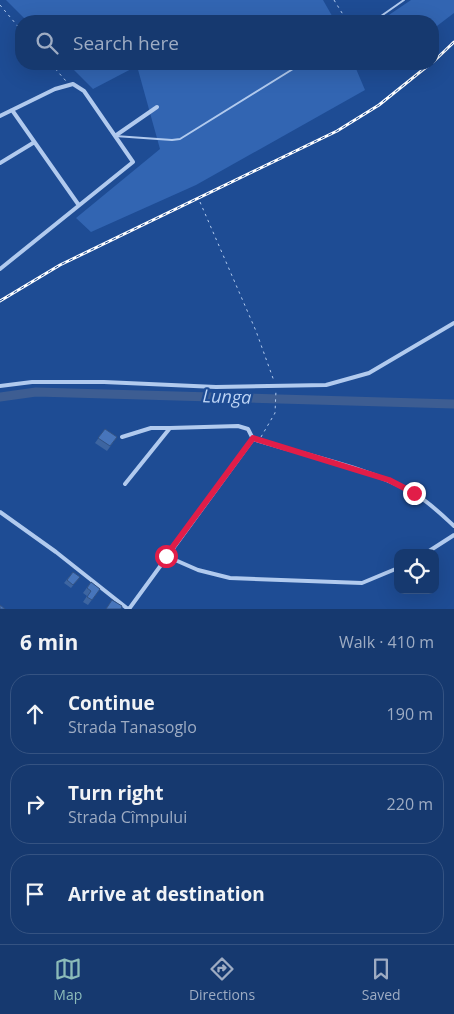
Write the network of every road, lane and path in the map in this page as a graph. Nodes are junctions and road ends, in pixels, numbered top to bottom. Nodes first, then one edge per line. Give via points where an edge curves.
1 (334, 0) edge
2 (404, 0) edge
3 (0, 5) edge
4 (343, 15) edge
5 (383, 15) edge
6 (15, 23) edge
7 (56, 70) edge
8 (291, 70) edge
9 (68, 84) junction
10 (157, 107) dead end
11 (12, 110) junction
12 (0, 116) edge
13 (115, 136) junction
14 (33, 143) junction
15 (0, 164) edge
16 (200, 202) dead end
17 (78, 204) junction
18 (0, 268) edge
19 (454, 323) edge
20 (0, 386) edge
21 (276, 389) junction
22 (170, 428) junction
23 (122, 437) dead end
24 (253, 438) junction
25 (259, 440) junction
26 (125, 484) dead end
27 (0, 512) edge
28 (454, 526) edge
29 (454, 535) edge
30 (432, 549) edge
31 (166, 556) junction
32 (394, 570) edge
33 (128, 609) edge

1 - 4 path
2 - 5 lane
3 - 6 path
7 - 9 path
8 - 13 lane via 180,139
9 - 11 street
9 - 13 street via 84,91
10 - 13 street
11 - 12 street
11 - 14 street
13 - 17 street via 133,162
14 - 15 street
14 - 17 street
16 - 21 path via 256,331
17 - 18 street
19 - 21 street via 369,373 326,385
20 - 21 street via 32,382 104,382
21 - 25 path via 275,413
22 - 23 street via 151,428
22 - 24 street via 238,426 248,429
22 - 26 street
24 - 25 street
24 - 31 street
25 - 28 street via 389,480 414,493
27 - 33 street
29 - 30 street
31 - 32 street via 198,570 230,578 362,583
31 - 33 street

